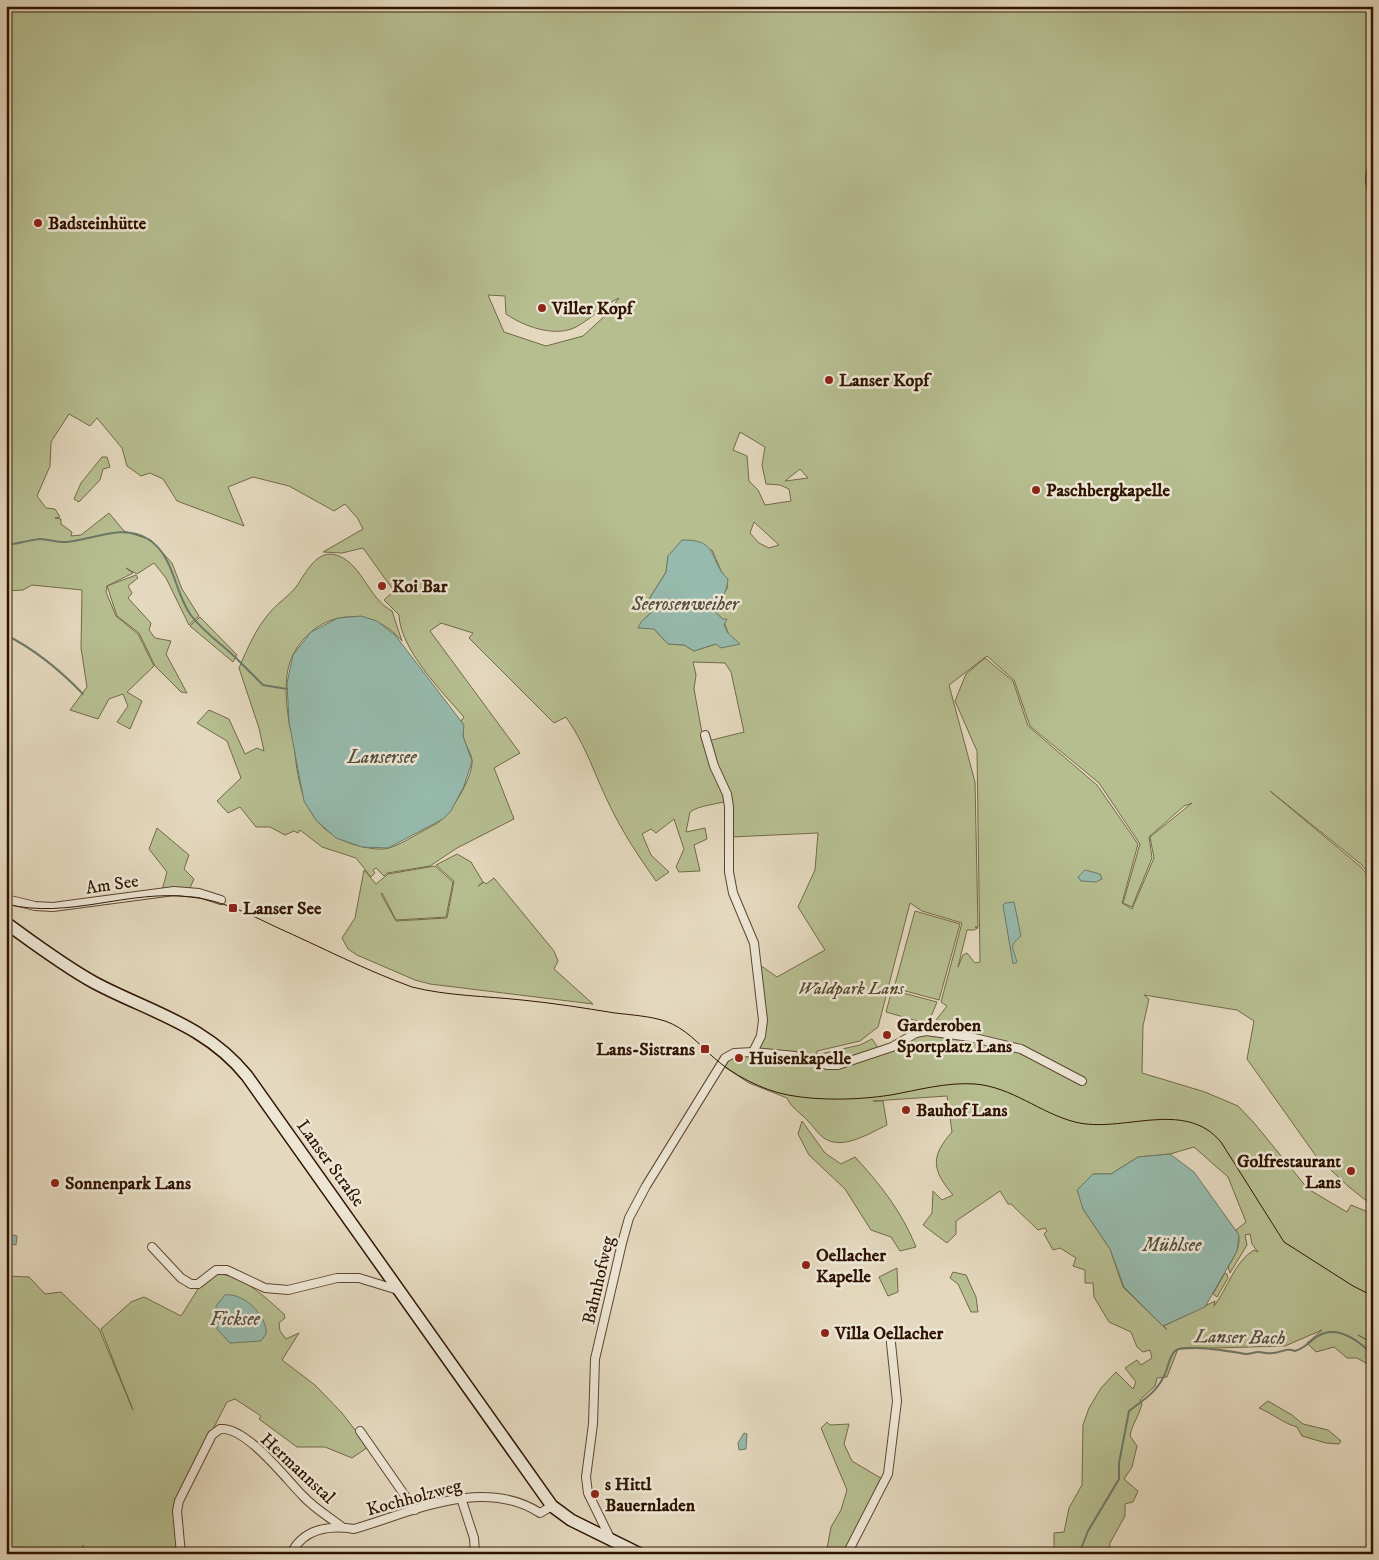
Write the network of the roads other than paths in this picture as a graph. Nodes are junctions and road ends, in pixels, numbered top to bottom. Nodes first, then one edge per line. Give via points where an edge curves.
1 (705, 735) dead end
2 (6, 899) edge
3 (222, 900) dead end
4 (6, 923) edge
5 (753, 1052) junction
6 (1082, 1081) dead end
7 (152, 1247) dead end
8 (401, 1291) junction
9 (891, 1343) dead end
10 (360, 1431) dead end
11 (461, 1498) junction
12 (552, 1506) junction
13 (416, 1510) junction
14 (342, 1528) junction
15 (610, 1541) junction
16 (181, 1554) edge
17 (291, 1554) edge
18 (475, 1554) edge
19 (640, 1554) edge
20 (846, 1554) edge

1 - 5 street via 727,794 729,872 733,893 754,943 763,1020 761,1036
2 - 3 street, Am See via 53,907 174,891
4 - 8 main road, Lanser Straße via 84,976 190,1027 230,1056
5 - 6 street via 838,1065 892,1047 919,1032 930,1032 1019,1048
5 - 15 street, Bahnhofweg via 734,1052 723,1060 667,1149 636,1204 626,1229 595,1363 594,1410 586,1474 588,1493
7 - 8 street via 181,1278 191,1284 198,1284 216,1270 227,1270 265,1288 288,1290 337,1278 359,1278
8 - 12 main road, Lanser Straße
9 - 20 street via 896,1401 888,1474
10 - 13 street
11 - 12 street, Kochholzweg via 503,1498 540,1513
11 - 13 street, Kochholzweg
11 - 18 street via 474,1538
12 - 15 main road, Lanser Straße
13 - 14 street, Kochholzweg via 354,1529
14 - 16 street, Hermannstal via 303,1496 271,1459 229,1430 220,1429 212,1435 179,1501
14 - 17 street, Kochholzweg via 307,1534 298,1540
15 - 19 main road, Lanser Straße

